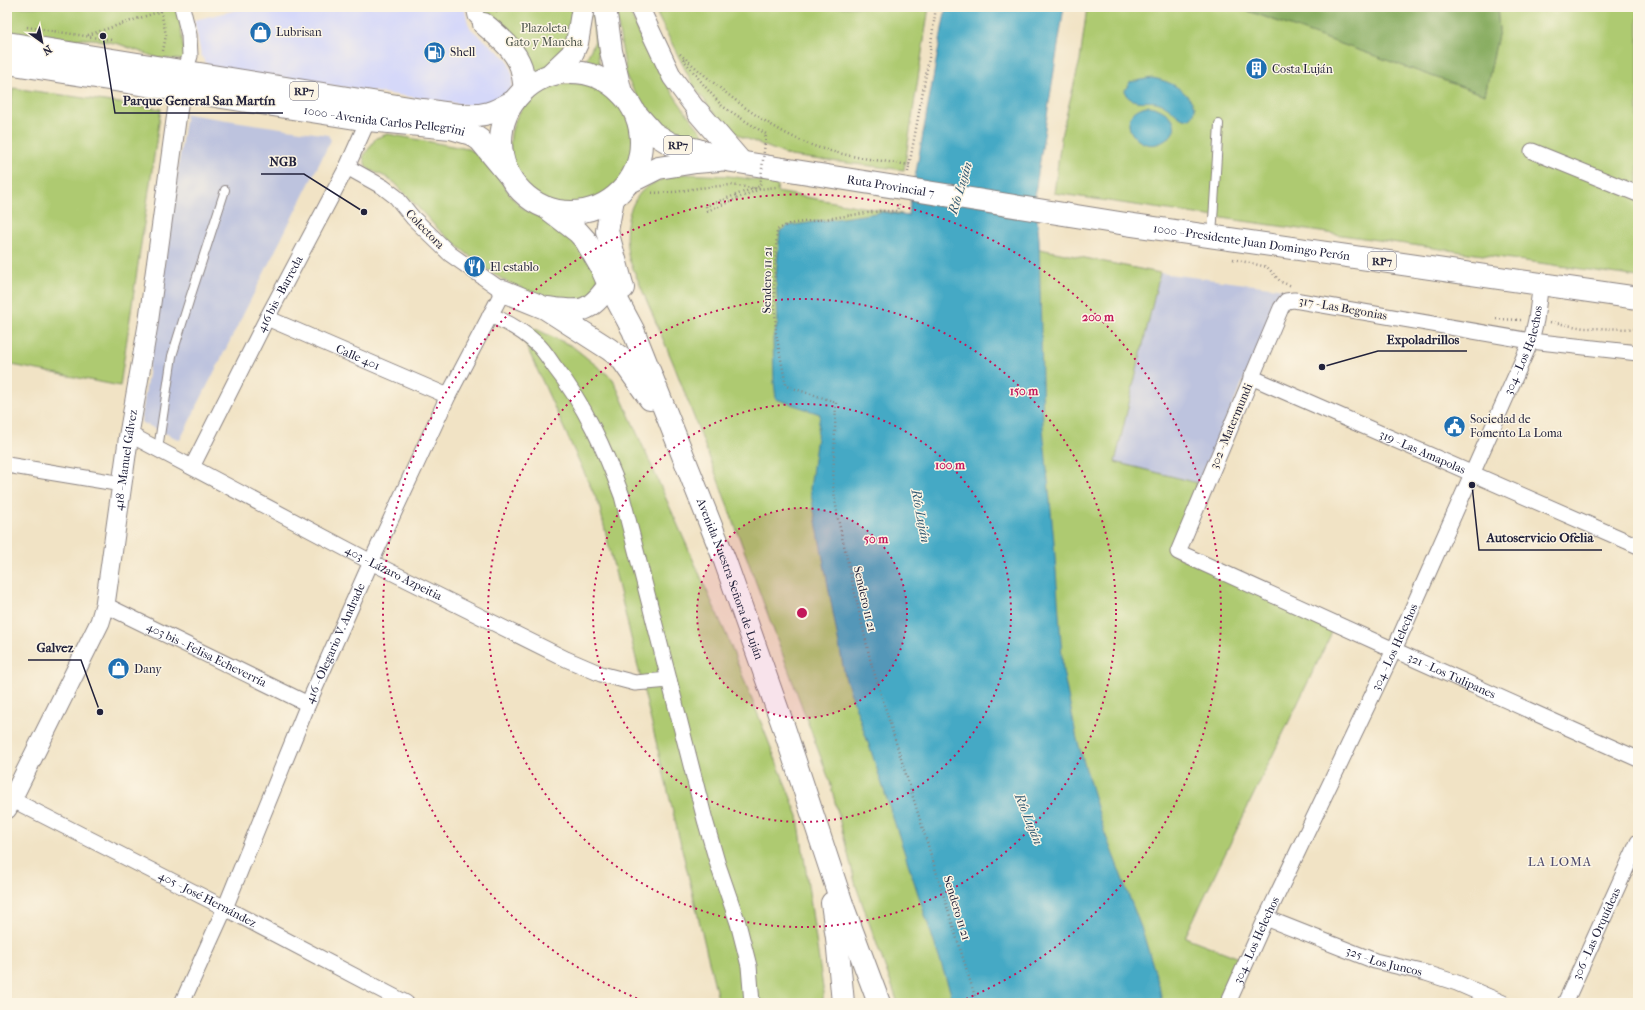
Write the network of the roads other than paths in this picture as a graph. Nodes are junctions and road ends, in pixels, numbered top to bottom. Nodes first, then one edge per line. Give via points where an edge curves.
1 (182, 7) edge
2 (583, 7) edge
3 (605, 7) edge
4 (639, 7) edge
5 (479, 15) edge
6 (7, 43) edge
7 (7, 63) edge
8 (551, 74) junction
9 (183, 81) junction
10 (621, 93) junction
11 (520, 95) junction
12 (698, 112) joint
13 (638, 116) junction
14 (368, 120) junction
15 (1219, 124) dead end
16 (1532, 151) dead end
17 (733, 161) junction
18 (347, 168) junction
19 (508, 174) junction
20 (225, 190) dead end
21 (622, 190) junction
22 (1638, 194) edge
23 (547, 208) junction
24 (1126, 224) joint
25 (1212, 236) junction
26 (1540, 283) junction
27 (609, 285) junction
28 (503, 291) junction
29 (1638, 298) edge
30 (1286, 301) joint
31 (545, 308) junction
32 (490, 315) junction
33 (267, 318) junction
34 (633, 330) junction
35 (1531, 341) junction
36 (1638, 353) edge
37 (1251, 377) junction
38 (448, 396) junction
39 (129, 434) junction
40 (158, 449) junction
41 (682, 456) junction
42 (7, 465) edge
43 (192, 467) junction
44 (1472, 473) junction
45 (122, 484) junction
46 (1638, 546) edge
47 (1178, 552) joint
48 (371, 562) junction
49 (105, 605) junction
50 (1394, 650) junction
51 (668, 680) junction
52 (308, 704) junction
53 (1638, 759) edge
54 (9, 802) edge
55 (818, 831) junction
56 (1638, 842) edge
57 (225, 908) junction
58 (1266, 918) junction
59 (182, 1003) edge
60 (406, 1003) edge
61 (752, 1003) edge
62 (843, 1003) edge
63 (879, 1003) edge
64 (1228, 1003) edge
65 (1503, 1003) edge
66 (1565, 1003) edge

1 - 9 street via 189,34 190,56
2 - 8 main road via 577,43 572,54
3 - 10 main road via 611,51
4 - 12 street via 672,77
5 - 11 main road via 518,60 521,67
6 - 9 main road, 1000 - Avenida Carlos Pellegrini / RP7
7 - 9 main road, 1000 - Avenida Carlos Pellegrini / RP7
8 - 10 main road, RP7 via 574,71 586,73 608,81
8 - 11 main road, RP7 via 537,80
9 - 11 main road, 1000 - Avenida Carlos Pellegrini / RP7 via 468,115 490,113
9 - 14 main road, 1000 - Avenida Carlos Pellegrini / RP7
9 - 39 street, 418 - Manuel Gálvez via 148,325
10 - 13 main road, RP7
11 - 19 main road, RP7 via 508,110 502,131 502,153
12 - 17 main road
13 - 17 main road, Ruta Provincial 7 / RP7 via 653,133 671,144
13 - 21 main road, RP7 via 642,143 640,157 636,170
14 - 18 street, 416 bis - Barreda
14 - 19 main road, 1000 - Avenida Carlos Pellegrini / RP7 via 451,128 471,134 480,140
15 - 25 lane
16 - 22 street
17 - 21 main road, Ruta Provincial 7 / RP7 via 696,162 658,168
17 - 24 main road, Ruta Provincial 7 / RP7, bridge via 779,178
18 - 28 street, Colectora via 396,197 450,254
18 - 33 street, 416 bis - Barreda
19 - 23 main road, RP7 via 524,195
20 - 40 lane via 172,356
21 - 23 main road, RP7 via 592,209 581,212
21 - 34 main road, Avenida Nuestra Señora de Luján via 607,231
23 - 27 main road, Avenida Nuestra Señora de Luján via 578,232 601,267
24 - 25 main road, 1000 - Presidente Juan Domingo Perón / RP7
25 - 26 main road, 1000 - Presidente Juan Domingo Perón / RP7
26 - 29 main road, 1000 - Presidente Juan Domingo Perón / RP7
26 - 35 street, 304 - Los Helechos
27 - 31 main road via 598,300 586,309 569,311
27 - 34 main road, Avenida Nuestra Señora de Luján
28 - 31 main road
28 - 32 street, 416 - Olegario V. Andrade
30 - 35 street, 317 - Las Begonias via 1294,300
30 - 37 street, 302 - Matermundi
31 - 41 main road via 621,358 649,396
32 - 38 street, 416 - Olegario V. Andrade
32 - 51 street via 508,322 538,345 565,379 602,444 622,496
33 - 38 street, Calle 401
33 - 43 street, 416 bis - Barreda
34 - 41 main road, Avenida Nuestra Señora de Luján
35 - 36 street, 317 - Las Begonias
35 - 44 street, 304 - Los Helechos
37 - 44 street, 319 - Las Amapolas
37 - 47 street, 302 - Matermundi
38 - 48 street, 416 - Olegario V. Andrade
39 - 40 street, 403 - Lázaro Azpeitia
39 - 45 street, 418 - Manuel Gálvez
40 - 43 street, 403 - Lázaro Azpeitia
41 - 55 main road, Avenida Nuestra Señora de Luján via 724,561
42 - 45 street
43 - 48 street, 403 - Lázaro Azpeitia
44 - 46 street, 319 - Las Amapolas
44 - 50 street, 304 - Los Helechos
45 - 49 street, 418 - Manuel Gálvez
47 - 50 street, 321 - Los Tulipanes
48 - 51 street, 403 - Lázaro Azpeitia via 601,674 635,684
48 - 52 street, 416 - Olegario V. Andrade
49 - 52 street, 403 bis - Felisa Echeverría
49 - 54 street, 418 - Manuel Gálvez via 100,622
50 - 53 street, 321 - Los Tulipanes
50 - 58 street, 304 - Los Helechos
51 - 61 street via 705,820 738,923 749,966
52 - 57 street, 416 - Olegario V. Andrade
54 - 57 street, 405 - José Hernández
55 - 62 main road, Avenida Nuestra Señora de Luján via 837,938
55 - 63 main road, Avenida Nuestra Señora de Luján
56 - 66 street, 306 - Las Orquídeas
57 - 59 street, 416 - Olegario V. Andrade
57 - 60 street, 405 - José Hernández
58 - 64 street, 304 - Los Helechos
58 - 65 street, 325 - Los Juncos via 1375,962 1426,973

